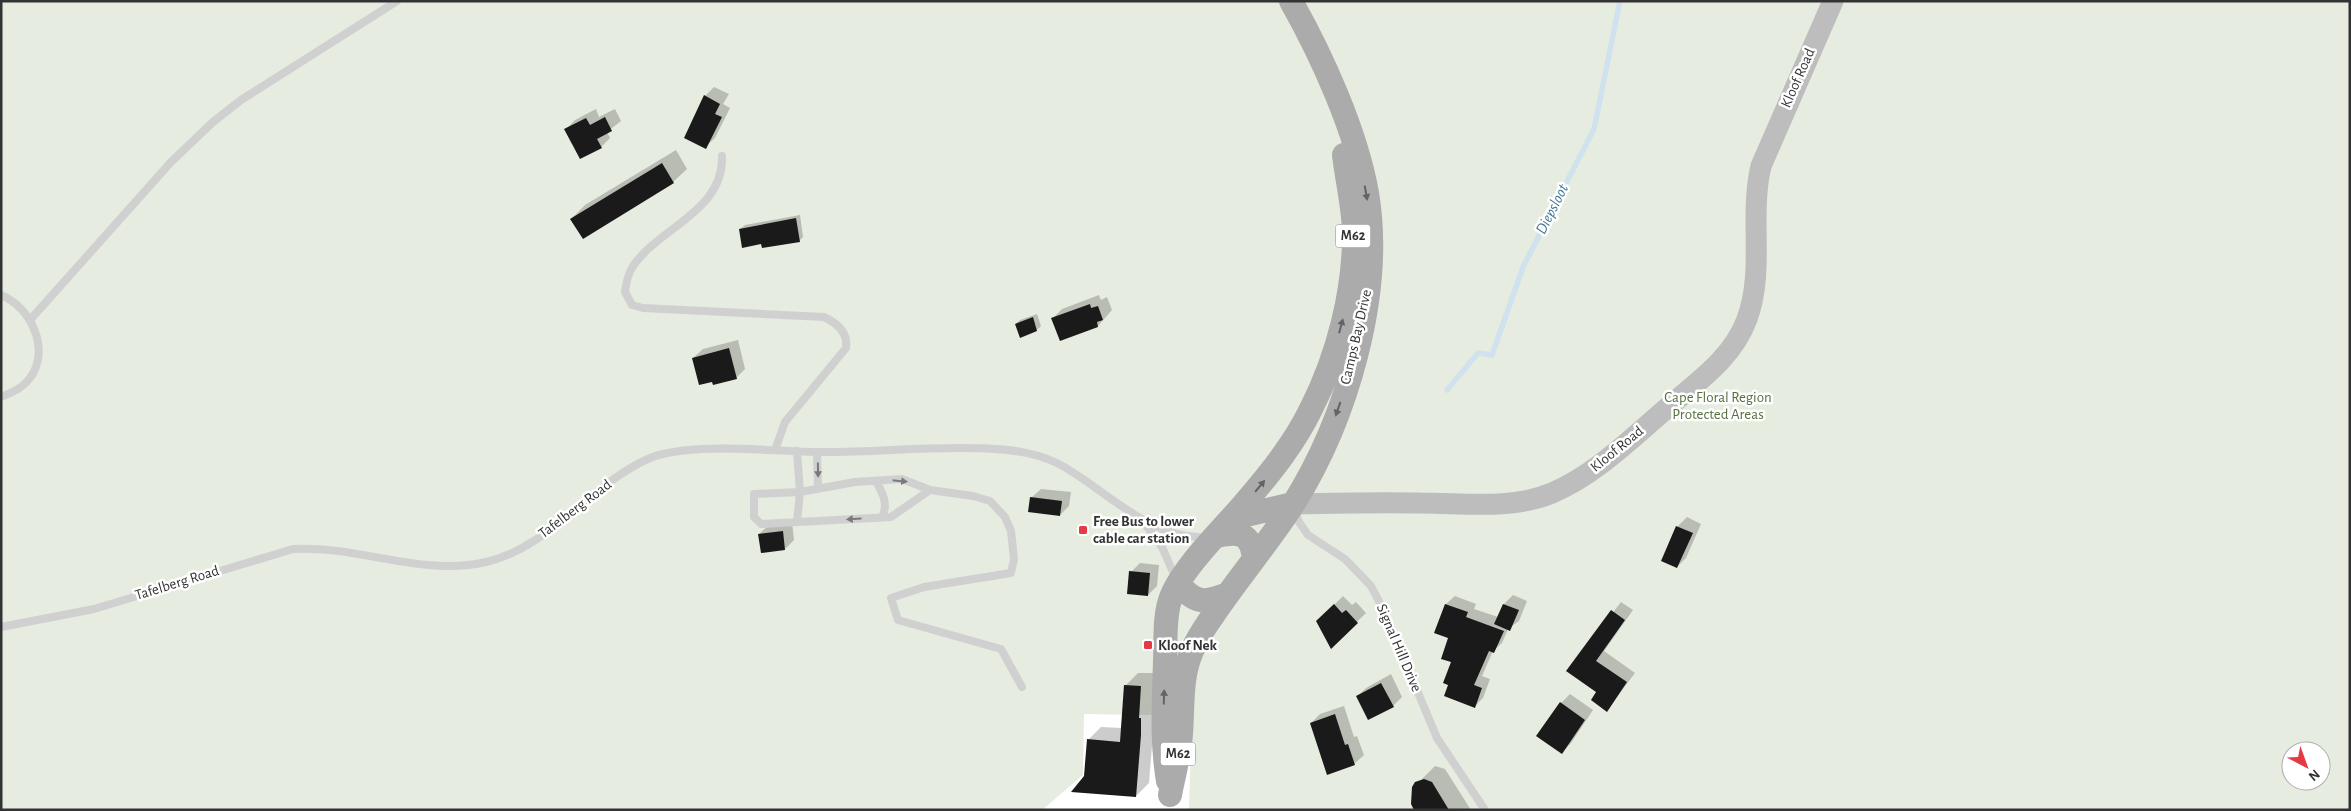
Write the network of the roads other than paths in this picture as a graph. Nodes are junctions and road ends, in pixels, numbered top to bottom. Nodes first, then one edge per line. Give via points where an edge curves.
1 (397, 1) edge
2 (1292, 1) edge
3 (1833, 1) edge
4 (1336, 96) junction
5 (722, 156) dead end
6 (1, 295) edge
7 (30, 320) junction
8 (1, 397) edge
9 (775, 450) junction
10 (797, 451) junction
11 (817, 452) junction
12 (876, 481) junction
13 (818, 489) junction
14 (930, 490) junction
15 (800, 492) junction
16 (1293, 504) junction
17 (882, 517) junction
18 (1141, 518) junction
19 (1232, 518) junction
20 (798, 522) junction
21 (1217, 536) junction
22 (1254, 559) junction
23 (1178, 584) junction
24 (1228, 594) junction
25 (1, 627) edge
26 (1022, 687) dead end
27 (1170, 802) edge
28 (1485, 810) edge

1 - 7 lane via 241,100 213,122 171,162
2 - 4 main road, Camps Bay Drive / M62 via 1317,47
3 - 16 main road, Kloof Road via 1761,166 1757,185 1755,282 1747,320 1735,344 1706,375 1585,475 1544,496 1498,504
4 -> 16 main road, Camps Bay Drive / M62 via 1367,193 1371,236 1369,289 1354,363 1329,435
19 -> 4 main road, Camps Bay Drive / M62 via 1268,475 1311,411 1343,320 1354,229
5 - 9 lane via 716,188 633,266 625,292 632,305 643,308 824,317 839,326 847,342 846,348 785,422
6 - 7 lane via 16,303
7 - 8 lane via 38,346 36,368 22,386
9 - 10 lane, Tafelberg Road
9 - 25 lane, Tafelberg Road via 684,451 653,457 630,468 523,547 486,562 447,566 338,550 293,549 94,609
10 - 11 lane, Tafelberg Road
10 - 15 lane
11 -> 13 lane
11 - 18 lane, Tafelberg Road via 996,448 1030,454 1064,468
12 - 13 lane
12 -> 14 lane via 902,479
12 - 17 lane via 883,495 885,511
13 - 15 lane
14 - 17 lane via 891,517
14 - 26 lane via 973,496 998,507 1013,538 1011,574 924,586 891,598 898,620 1001,649
15 - 20 lane
15 - 20 lane via 754,494 754,516 761,524
16 - 19 main road
16 - 22 main road, Camps Bay Drive / M62
16 - 28 lane, Signal Hill Drive via 1308,535 1351,564 1375,592 1437,738
17 -> 20 lane
18 - 21 lane, Tafelberg Road via 1183,535
18 - 23 lane, Tafelberg Road via 1162,547
19 - 21 main road, Camps Bay Drive / M62
21 - 22 main road via 1243,535 1251,543
21 - 23 main road, M62
22 - 24 main road, M62
23 - 24 main road via 1190,596 1200,600 1212,600
27 -> 23 main road, M62 via 1162,746 1166,629 1170,600
24 - 27 main road, M62 via 1192,650 1186,669 1180,745

